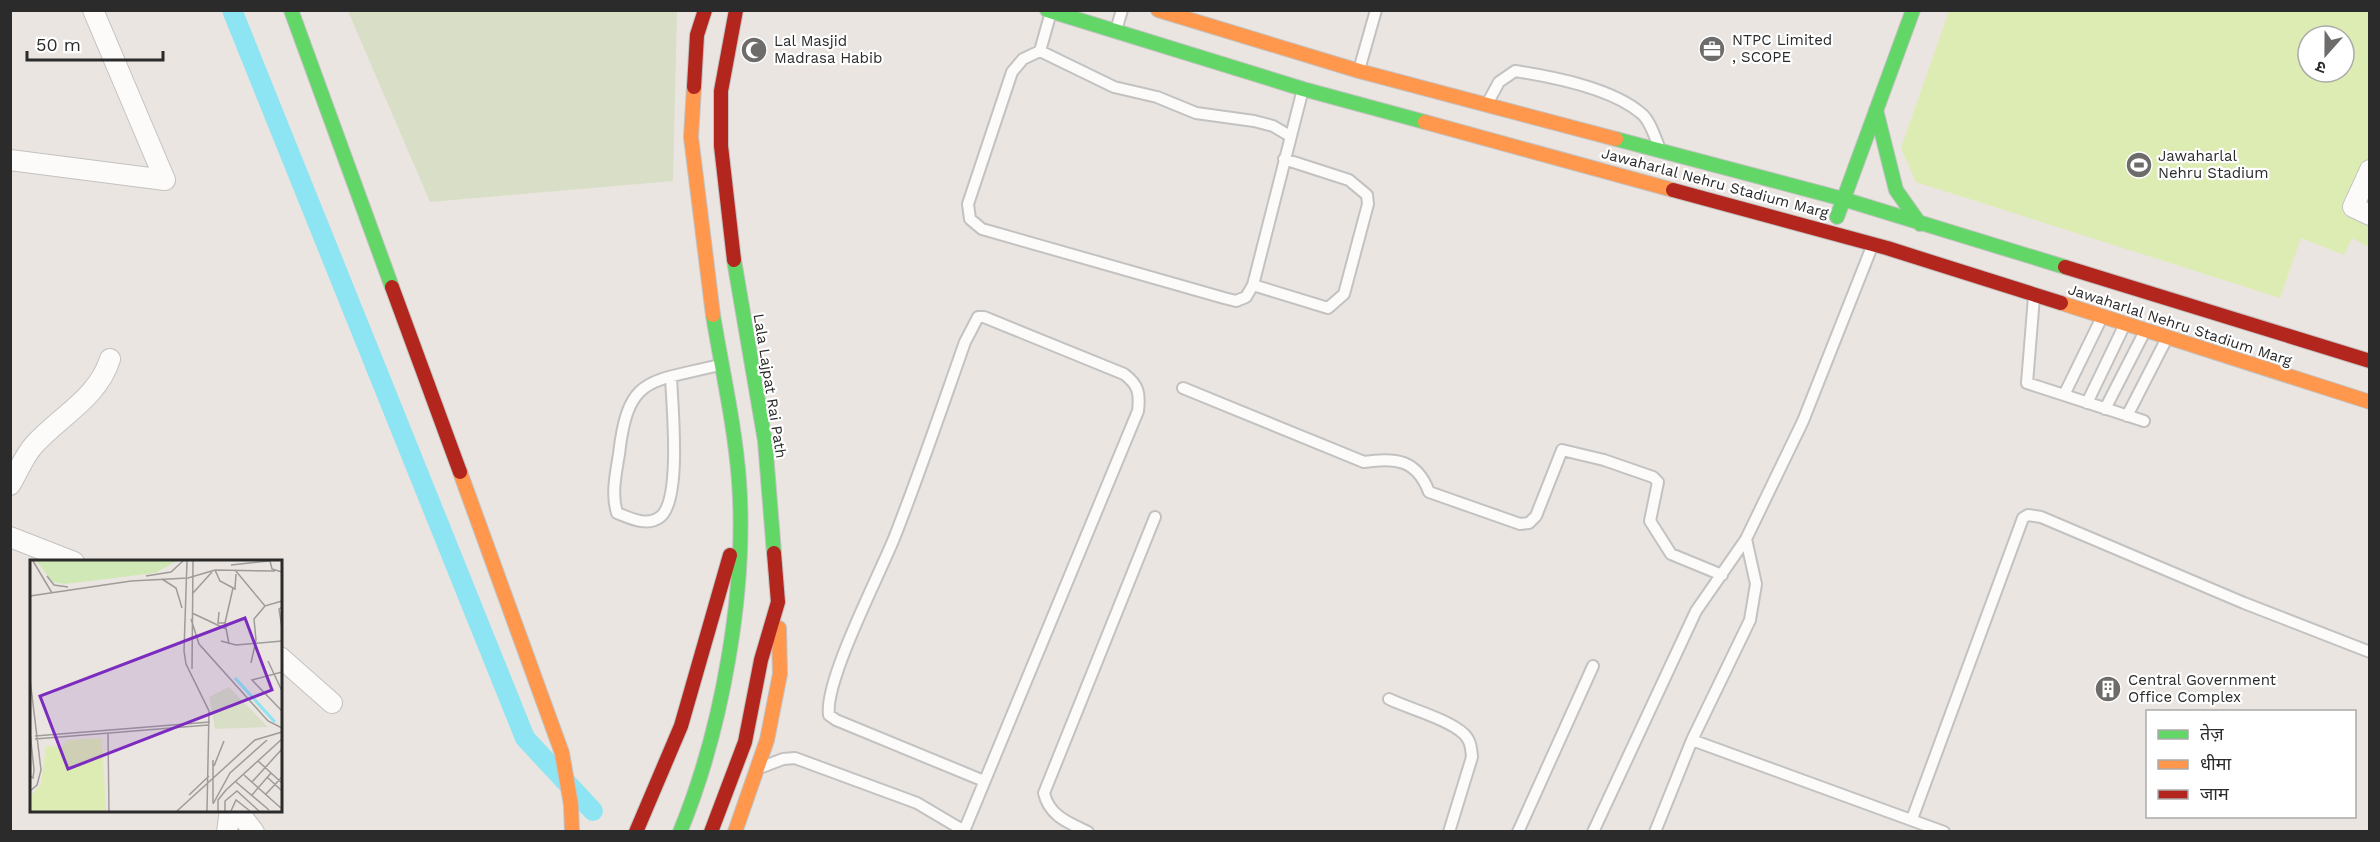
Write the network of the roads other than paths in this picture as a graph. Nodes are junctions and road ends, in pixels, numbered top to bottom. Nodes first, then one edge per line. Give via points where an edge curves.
1 (93, 10) edge
2 (291, 10) edge
3 (705, 10) edge
4 (736, 10) edge
5 (1122, 10) edge
6 (1377, 10) edge
7 (1913, 10) edge
8 (1049, 11) edge
9 (1160, 21) edge
10 (1116, 30) junction
11 (1040, 51) junction
12 (1359, 71) junction
13 (1303, 89) junction
14 (1486, 104) junction
15 (1876, 110) junction
16 (1290, 136) junction
17 (1661, 151) junction
18 (1284, 159) junction
19 (10, 160) edge
20 (2370, 170) edge
21 (1843, 200) junction
22 (2370, 214) edge
23 (1920, 225) junction
24 (1831, 232) junction
25 (1873, 244) junction
26 (1253, 285) junction
27 (2034, 295) junction
28 (2102, 317) junction
29 (2125, 324) junction
30 (2145, 331) junction
31 (2167, 338) junction
32 (110, 359) dead end
33 (2370, 361) edge
34 (722, 364) junction
35 (671, 377) junction
36 (1183, 387) dead end
37 (2064, 395) junction
38 (2370, 402) edge
39 (2087, 403) junction
40 (2105, 409) junction
41 (2127, 416) junction
42 (2144, 421) dead end
43 (10, 485) edge
44 (1155, 517) dead end
45 (737, 533) junction
46 (10, 537) edge
47 (1746, 539) junction
48 (72, 560) edge
49 (1722, 575) junction
50 (778, 602) junction
51 (2370, 652) edge
52 (282, 659) edge
53 (1593, 666) dead end
54 (1389, 699) dead end
55 (332, 703) dead end
56 (1692, 740) junction
57 (758, 769) junction
58 (984, 781) junction
59 (230, 812) edge
60 (239, 812) edge
61 (1912, 819) junction
62 (227, 831) edge
63 (254, 831) edge
64 (572, 831) edge
65 (636, 831) edge
66 (680, 831) edge
67 (711, 831) edge
68 (735, 831) edge
69 (965, 831) edge
70 (1088, 831) edge
71 (1449, 831) edge
72 (1518, 831) edge
73 (1593, 831) edge
74 (1655, 831) edge
75 (1944, 831) edge

1 - 19 street via 165,180
2 - 64 main road via 562,753
3 - 34 main road via 697,35 691,137
4 - 50 main road, Lala Lajpat Rai Path via 721,91 721,146 738,293 765,441
5 - 10 lane
6 - 12 lane
7 - 15 main road
8 - 10 main road, Jawaharlal Nehru Stadium Marg
8 - 11 lane
9 - 10 main road, Jawaharlal Nehru Stadium Marg
9 - 12 main road, Jawaharlal Nehru Stadium Marg
9 - 13 main road, Jawaharlal Nehru Stadium Marg
11 - 16 lane via 1114,87 1157,97 1196,113 1273,126
11 - 26 lane via 1023,59 1012,72 968,204 970,219 982,229 1236,301 1246,297
12 - 14 main road, Jawaharlal Nehru Stadium Marg
13 - 16 lane
13 - 24 main road, Jawaharlal Nehru Stadium Marg
14 - 17 main road, Jawaharlal Nehru Stadium Marg
14 - 17 lane via 1499,82 1515,71 1553,77 1620,99 1644,116
15 - 21 main road
15 - 23 main road via 1896,190
16 - 18 lane
17 - 21 main road, Jawaharlal Nehru Stadium Marg
18 - 26 lane
18 - 26 lane via 1349,180 1366,195 1368,204 1344,294 1335,304 1328,308 1313,305
20 - 22 street via 2353,207
21 - 23 main road, Jawaharlal Nehru Stadium Marg
21 - 24 main road
23 - 33 main road, Jawaharlal Nehru Stadium Marg
24 - 25 main road, Jawaharlal Nehru Stadium Marg
25 - 27 main road, Jawaharlal Nehru Stadium Marg
25 - 47 lane via 1803,421
27 - 28 main road, Jawaharlal Nehru Stadium Marg
27 - 37 lane via 2027,384
28 - 29 main road, Jawaharlal Nehru Stadium Marg
28 - 37 lane
29 - 30 main road, Jawaharlal Nehru Stadium Marg
29 - 39 lane
30 - 31 main road, Jawaharlal Nehru Stadium Marg
30 - 40 lane
31 - 38 main road, Jawaharlal Nehru Stadium Marg
31 - 41 lane
32 - 43 street via 86,400 59,418 32,447
34 - 35 lane
34 - 45 main road via 739,481
35 - 35 lane via 673,472 669,503 662,516 650,522 633,519 617,513 613,501 626,411 643,387
36 - 49 lane via 1364,462 1387,459 1412,466 1421,472 1430,492 1520,524 1529,523 1536,516 1562,450 1643,473 1658,482 1650,521 1671,554
37 - 39 lane
39 - 40 lane
40 - 41 lane
41 - 42 lane
44 - 70 lane via 1044,793 1054,813
45 - 65 main road via 681,726
45 - 66 main road via 738,595 716,719
46 - 48 street
47 - 49 lane
47 - 56 lane via 1756,584 1750,620
49 - 73 lane via 1696,611
50 - 57 main road via 780,674
50 - 67 main road, Lala Lajpat Rai Path via 761,660 745,742
51 - 61 lane via 2039,516 2028,515 2023,518
52 - 55 street
53 - 72 lane
54 - 71 lane via 1452,727 1471,744 1472,757
56 - 61 lane
56 - 74 lane
57 - 68 main road
57 - 69 lane via 795,758 917,803
58 - 58 lane via 1138,411 1140,393 1134,381 1124,374 978,317 964,342 895,536 845,652 828,707 829,715 836,720
58 - 69 lane
59 - 62 street
60 - 63 street
61 - 75 lane

